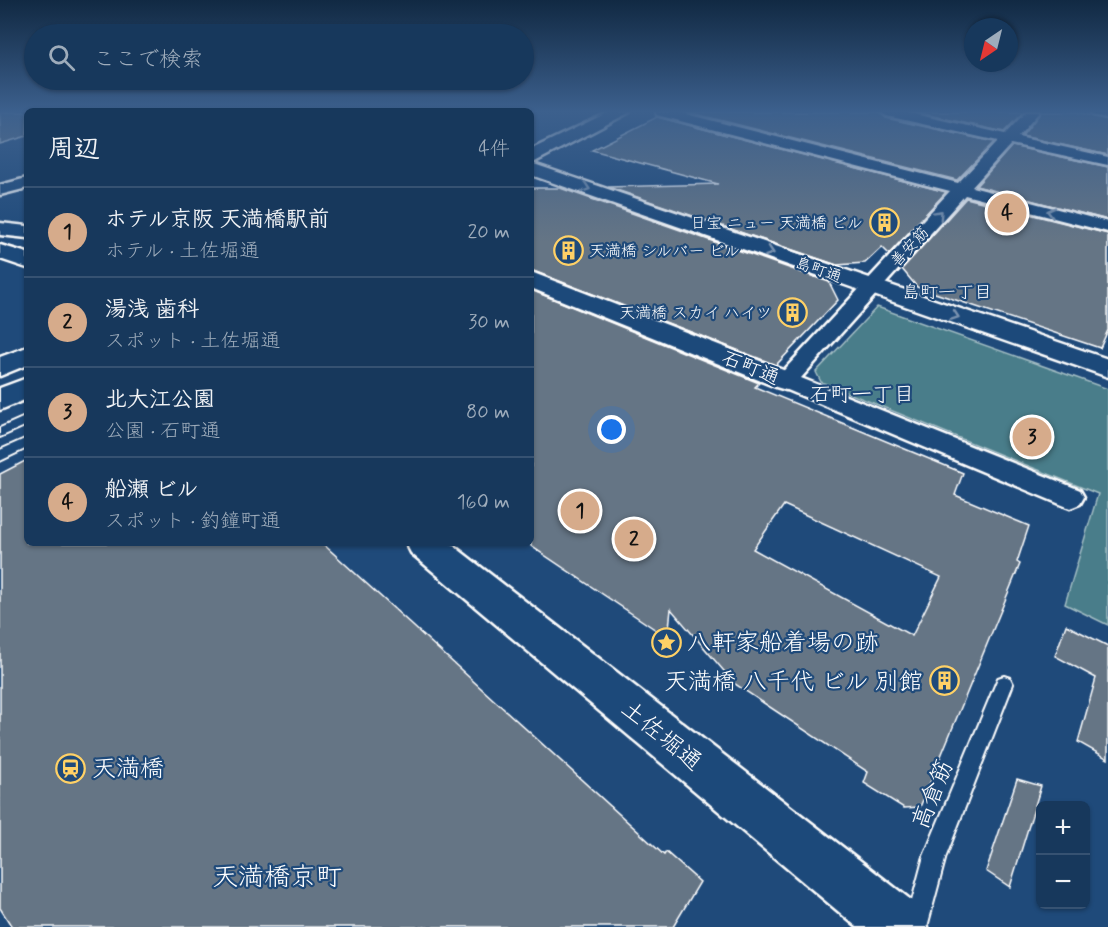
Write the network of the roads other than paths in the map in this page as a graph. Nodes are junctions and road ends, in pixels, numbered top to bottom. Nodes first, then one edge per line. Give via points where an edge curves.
1 (831, 155) edge
2 (994, 155) edge
3 (1082, 155) edge
4 (534, 159) edge
5 (1108, 161) edge
6 (24, 184) edge
7 (962, 189) junction
8 (0, 190) edge
9 (1108, 227) edge
10 (0, 229) edge
11 (24, 232) edge
12 (0, 252) edge
13 (24, 260) edge
14 (534, 280) edge
15 (870, 287) junction
16 (24, 356) edge
17 (24, 366) edge
18 (0, 367) edge
19 (1108, 368) edge
20 (0, 377) edge
21 (786, 381) junction
22 (24, 387) edge
23 (0, 399) edge
24 (24, 421) edge
25 (0, 433) edge
26 (24, 443) edge
27 (0, 456) edge
28 (1070, 497) dead end
29 (428, 546) edge
30 (1004, 684) dead end
31 (900, 927) edge
32 (916, 927) edge

1 - 7 street
2 - 7 street, 善安筋
3 - 5 street
4 -> 15 street, 島町通
6 - 8 street
9 -> 7 street
15 -> 7 street, 善安筋
10 - 11 street
12 - 13 street
14 - 21 street, 石町通
15 -> 19 street, 島町通
15 - 21 street, 善安筋
16 - 18 street
17 - 20 street
21 - 28 street, 石町通
22 - 23 street
24 - 25 lane
26 - 27 lane
29 - 31 street, 土佐堀通
30 - 32 lane, 高倉筋 via 935,856

